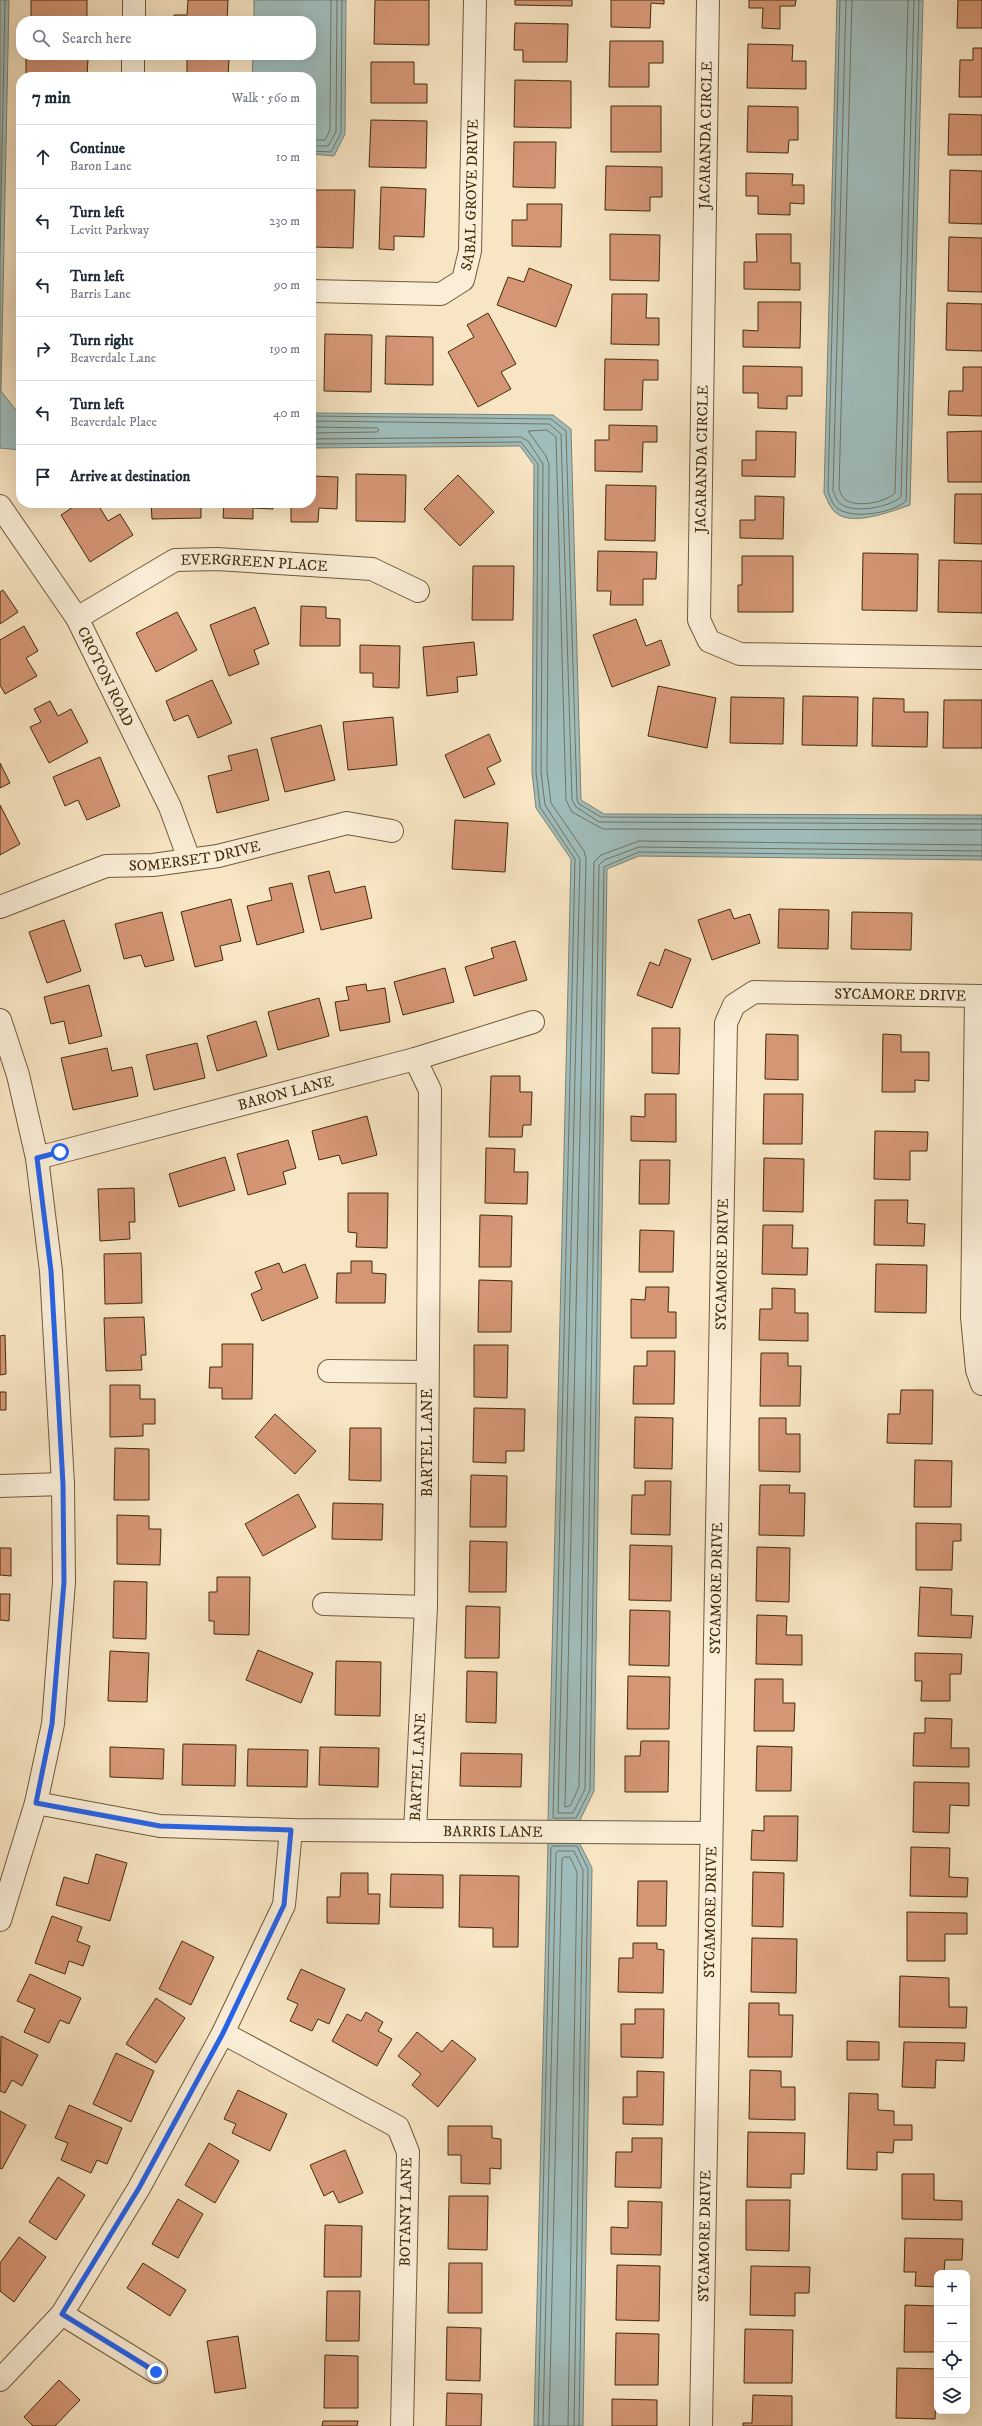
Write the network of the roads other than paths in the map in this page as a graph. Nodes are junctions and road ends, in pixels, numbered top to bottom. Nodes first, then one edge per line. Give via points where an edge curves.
1 (134, 0) edge
2 (475, 0) edge
3 (708, 0) edge
4 (134, 16) edge
5 (133, 60) edge
6 (133, 72) edge
7 (316, 291) edge
8 (0, 506) edge
9 (418, 591) dead end
10 (77, 618) junction
11 (982, 658) edge
12 (392, 831) dead end
13 (189, 859) junction
14 (0, 907) edge
15 (979, 996) edge
16 (0, 1020) edge
17 (533, 1022) dead end
18 (415, 1059) junction
19 (37, 1158) junction
20 (330, 1371) dead end
21 (427, 1372) junction
22 (982, 1384) edge
23 (63, 1484) junction
24 (0, 1486) edge
25 (324, 1604) dead end
26 (426, 1607) junction
27 (36, 1803) junction
28 (291, 1830) junction
29 (415, 1831) junction
30 (711, 1833) junction
31 (0, 1920) edge
32 (223, 2033) junction
33 (62, 2314) junction
34 (156, 2372) dead end
35 (0, 2380) edge
36 (402, 2426) edge
37 (701, 2426) edge

1 - 4 street
2 - 7 street, SABAL GROVE DRIVE via 470,251 463,280 441,294
3 - 11 street, JACARANDA CIRCLE via 699,620 709,641 740,654
5 - 6 street
8 - 10 street, CROTON ROAD
9 - 10 street, EVERGREEN PLACE via 372,569 175,560
10 - 13 street, CROTON ROAD via 170,807
12 - 13 street, SOMERSET DRIVE via 347,823 218,856
13 - 14 street, SOMERSET DRIVE via 153,865 106,866
15 - 22 street via 972,1317 977,1370
15 - 30 street, SYCAMORE DRIVE via 754,992 734,1004 726,1023
16 - 19 street via 18,1075
17 - 18 street, BARON LANE
18 - 19 street, BARON LANE
18 - 21 street, BARTEL LANE via 430,1090
19 - 23 street via 51,1271
20 - 21 street
21 - 26 street, BARTEL LANE
23 - 24 street
23 - 27 street via 62,1636 52,1724
25 - 26 street
26 - 29 street, BARTEL LANE
27 - 28 street, BARRIS LANE via 160,1826
27 - 31 street
28 - 29 street, BARRIS LANE
28 - 32 street via 284,1905
29 - 30 street, BARRIS LANE
30 - 37 street, SYCAMORE DRIVE
32 - 33 street via 139,2188
32 - 36 street, BOTANY LANE via 398,2127 408,2152
33 - 34 street
33 - 35 street

